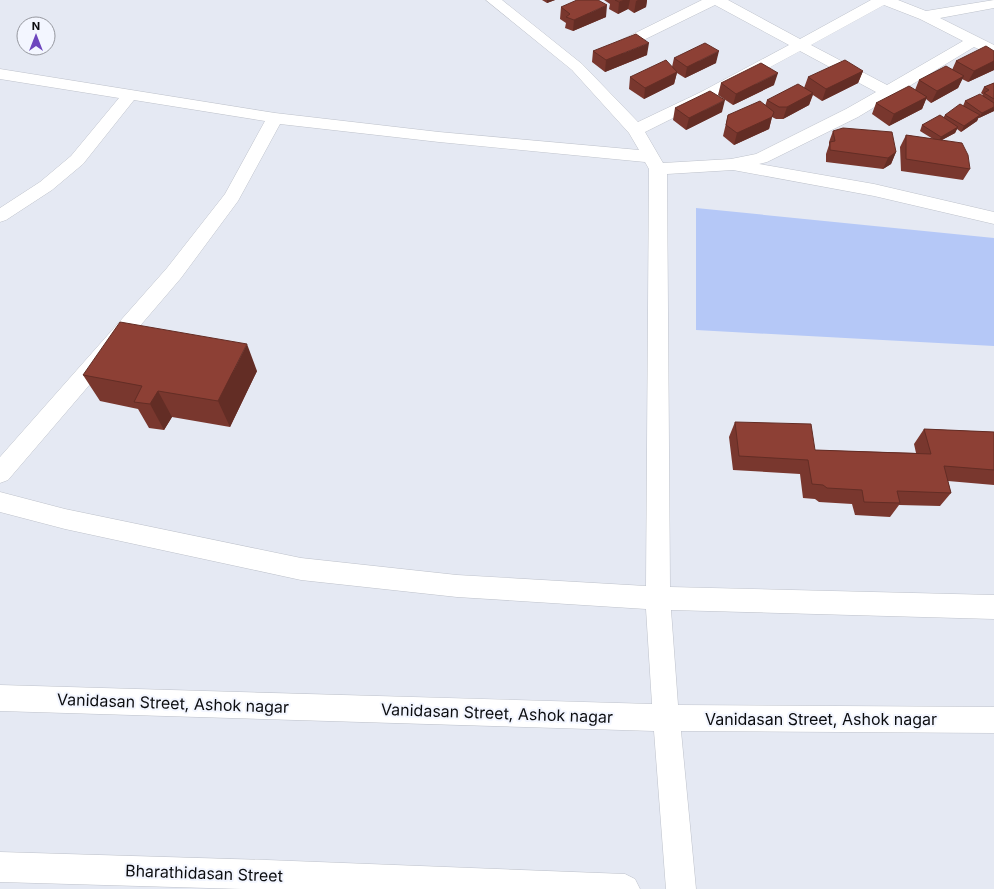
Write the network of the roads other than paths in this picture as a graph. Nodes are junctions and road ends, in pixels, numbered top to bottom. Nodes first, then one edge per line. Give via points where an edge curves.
1 (495, 0) edge
2 (713, 0) edge
3 (717, 0) edge
4 (882, 0) edge
5 (885, 0) edge
6 (994, 4) edge
7 (925, 16) junction
8 (973, 41) junction
9 (800, 44) junction
10 (994, 50) edge
11 (589, 61) junction
12 (0, 74) edge
13 (888, 92) junction
14 (131, 94) junction
15 (275, 118) junction
16 (636, 130) junction
17 (654, 163) junction
18 (731, 165) junction
19 (0, 216) edge
20 (994, 218) edge
21 (0, 473) edge
22 (0, 502) edge
23 (658, 598) junction
24 (994, 607) edge
25 (0, 698) edge
26 (666, 718) junction
27 (994, 720) edge
28 (0, 868) edge
29 (624, 889) edge
30 (680, 889) edge

1 - 11 street
2 - 11 street
3 - 9 street
4 - 9 street
5 - 7 street
6 - 7 street
7 - 8 street
8 - 10 street
8 - 13 street
9 - 13 street
9 - 16 street
11 - 16 street
12 - 14 street
13 - 18 street via 852,113 761,158
14 - 15 street
14 - 19 street via 77,160 46,186
15 - 17 street
15 - 21 street via 232,197 174,273
16 - 17 street
17 - 18 street
17 - 23 street
18 - 20 street via 874,190
22 - 23 street via 65,519 301,569 457,586
23 - 24 street
23 - 26 street
25 - 26 street, Vanidasan Street, Ashok nagar
26 - 27 street, Vanidasan Street, Ashok nagar
26 - 30 street
28 - 29 street, Bharathidasan Street

